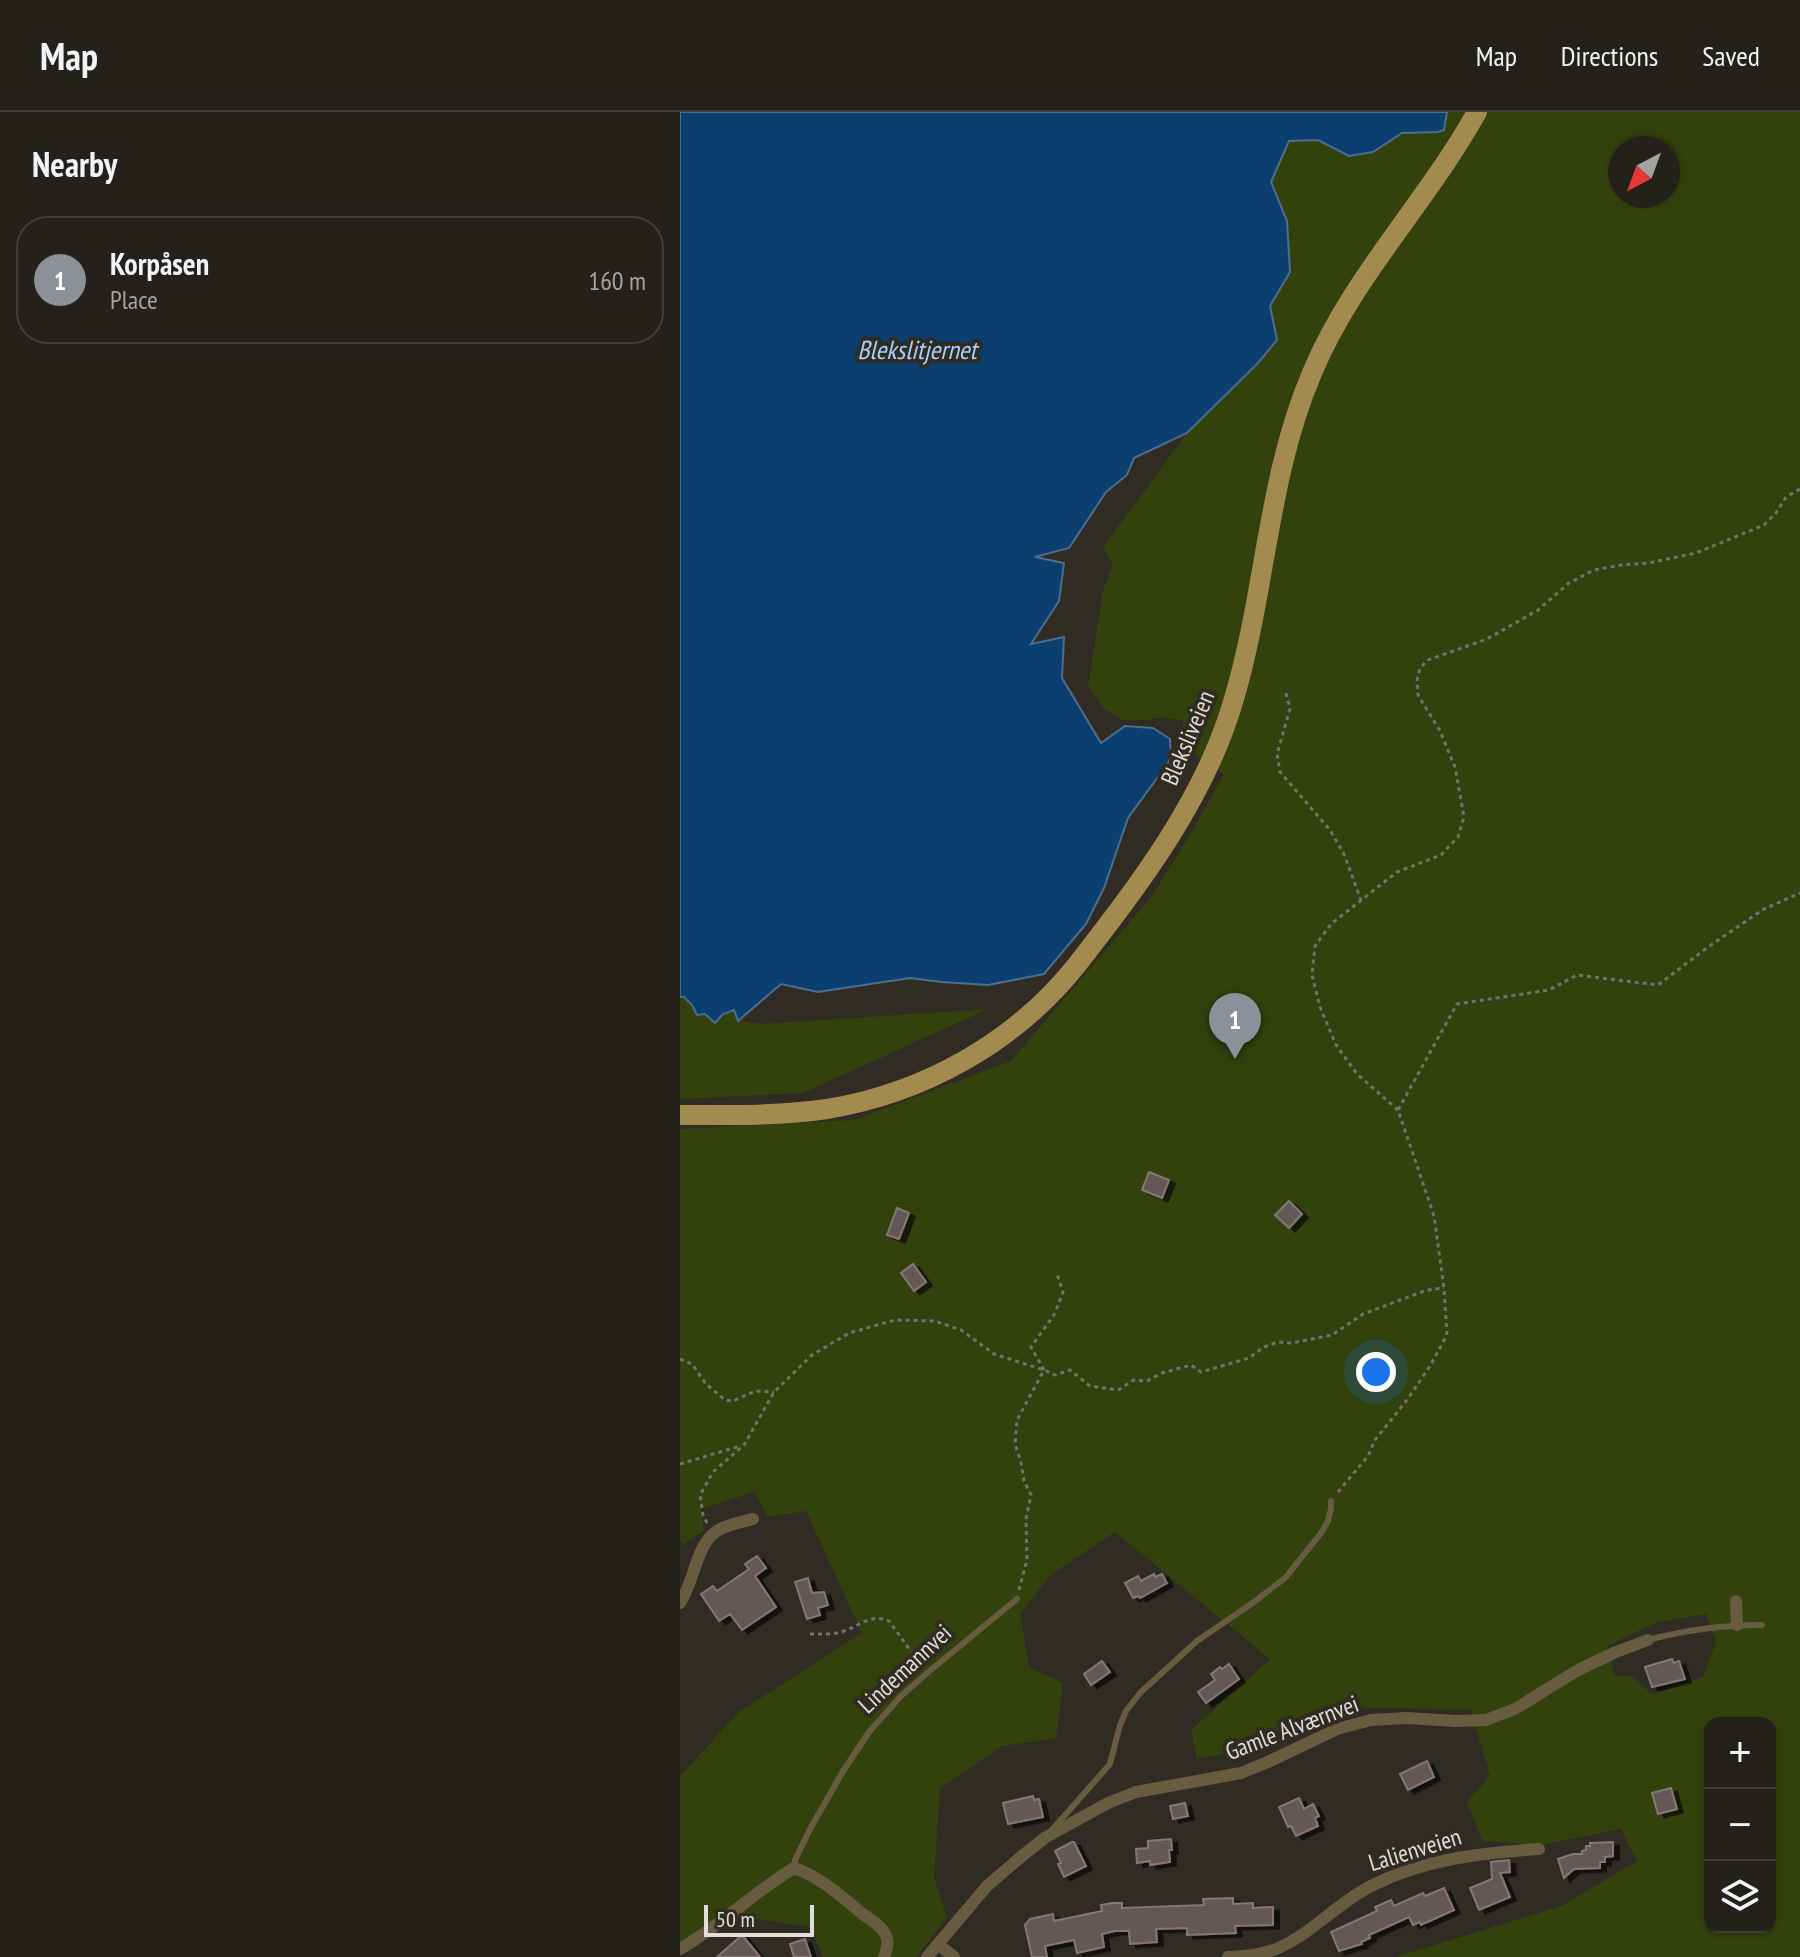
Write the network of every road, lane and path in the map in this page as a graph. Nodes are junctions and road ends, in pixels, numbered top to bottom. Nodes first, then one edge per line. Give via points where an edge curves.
1 (1477, 112) edge
2 (1800, 489) edge
3 (1286, 693) dead end
4 (1800, 893) edge
5 (1361, 900) junction
6 (1398, 1110) junction
7 (680, 1115) edge
8 (1057, 1274) dead end
9 (1444, 1288) junction
10 (680, 1359) edge
11 (1044, 1370) junction
12 (774, 1392) junction
13 (744, 1445) junction
14 (680, 1464) edge
15 (1331, 1501) joint
16 (753, 1519) dead end
17 (713, 1534) junction
18 (1017, 1599) joint
19 (1736, 1601) dead end
20 (680, 1603) edge
21 (1737, 1625) junction
22 (1762, 1625) dead end
23 (810, 1634) dead end
24 (1648, 1640) joint
25 (927, 1673) junction
26 (1046, 1837) junction
27 (1539, 1849) dead end
28 (794, 1868) junction
29 (938, 1944) junction
30 (680, 1949) edge
31 (884, 1957) edge
32 (927, 1957) edge
33 (954, 1957) edge
34 (1228, 1957) edge

1 - 7 main road, Bleksliveien via 1352,296 1322,350 1284,452 1244,660 1226,725 1170,836 1076,966 994,1043 918,1083 827,1109
2 - 5 path via 1786,497 1764,525 1696,553 1594,570 1487,639 1428,660 1420,668 1418,695 1455,767 1464,817 1458,837 1441,855 1397,872
3 - 5 path via 1290,709 1277,754 1280,772 1330,830
4 - 6 path via 1764,909 1658,985 1577,975 1549,990 1457,1004
5 - 6 path via 1331,924 1315,946 1312,975 1336,1045 1357,1074
6 - 9 path via 1434,1216
8 - 11 path via 1063,1292 1031,1347
9 - 11 path via 1363,1314 1332,1335 1278,1342 1249,1358 1201,1372 1191,1365 1147,1381 1134,1380 1118,1390 1090,1386 1070,1370 1055,1375
9 - 15 path via 1447,1335 1368,1456
10 - 12 path via 692,1364 725,1400 755,1391
11 - 12 path via 994,1354 961,1330 935,1321 895,1320 849,1333 812,1355
11 - 18 path via 1017,1420 1015,1444 1031,1495 1027,1560
12 - 13 path
13 - 14 path
13 - 17 path via 713,1472 700,1495
15 - 26 lane, Gamle Alværnvei via 1321,1533 1286,1577 1197,1641 1141,1692 1126,1711 1110,1764
16 - 17 street
17 - 20 street
18 - 25 lane, Lindemannvei
19 - 21 street
21 - 22 lane, Gamle Alværnvei
21 - 24 lane, Gamle Alværnvei
23 - 25 path via 841,1633 881,1617
24 - 26 street, Gamle Alværnvei via 1578,1670 1496,1717 1475,1722 1383,1718 1354,1724 1241,1773 1121,1798
25 - 28 lane, Lindemannvei via 869,1732 810,1829
26 - 29 street, Gamle Alværnvei via 987,1886
27 - 34 street, Lalienveien via 1470,1855 1404,1872 1369,1887 1287,1944
28 - 30 street
28 - 31 street via 838,1893 883,1930 888,1943
29 - 32 street, Gamle Alværnvei
29 - 33 street

